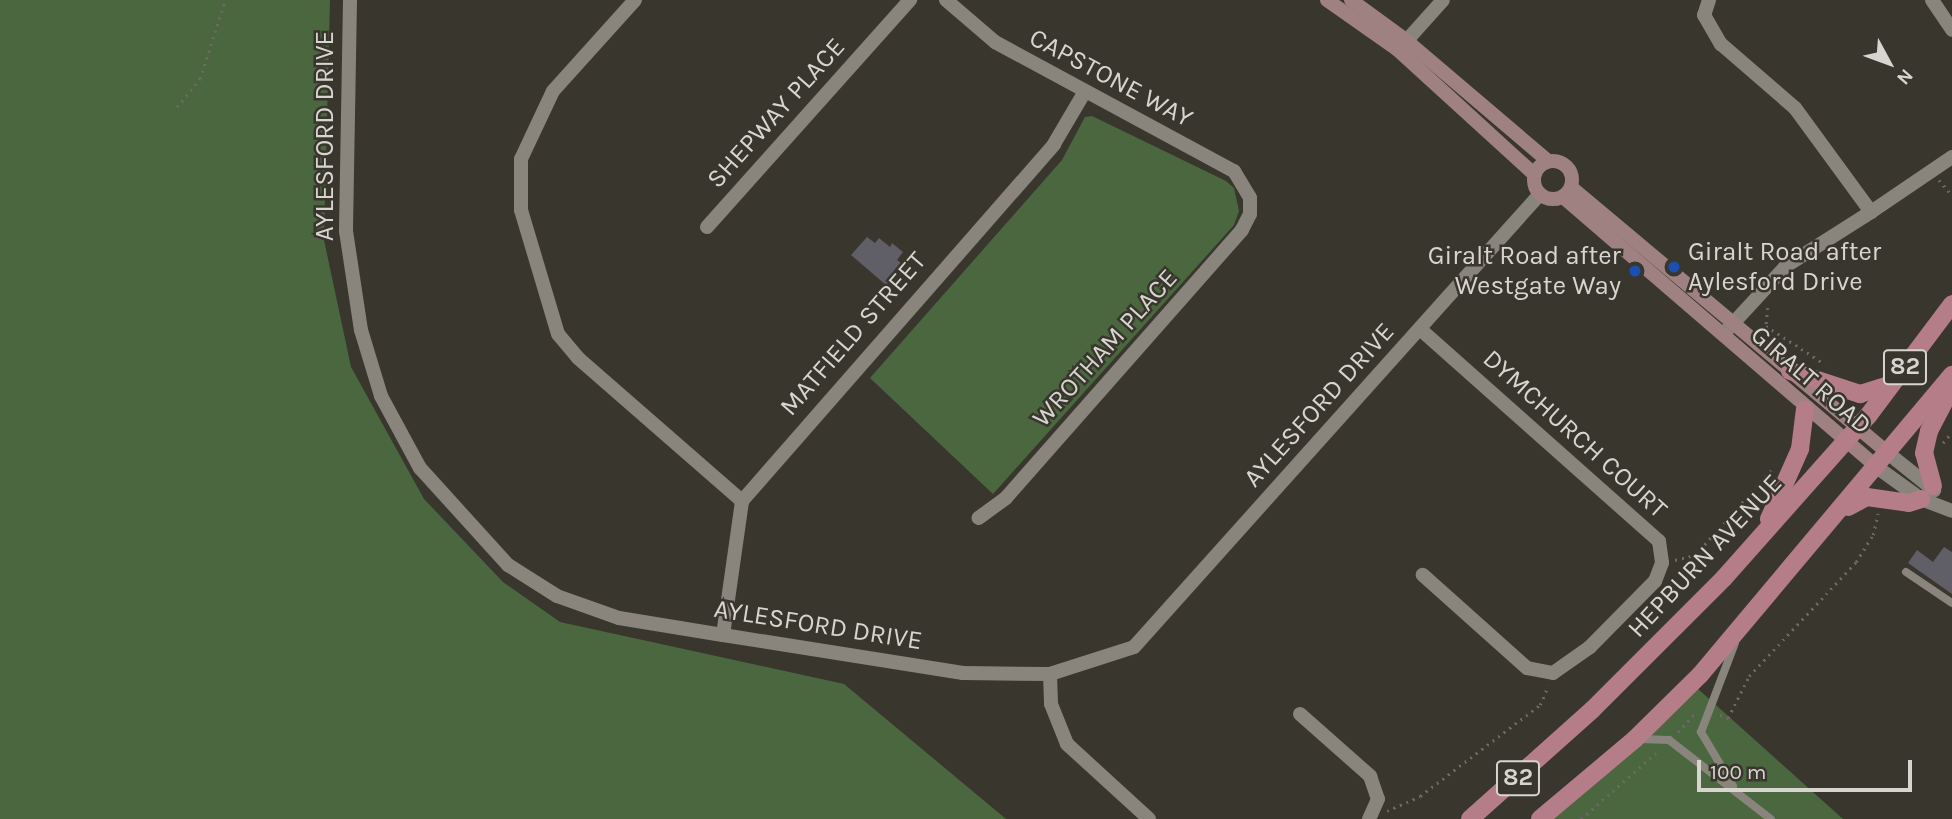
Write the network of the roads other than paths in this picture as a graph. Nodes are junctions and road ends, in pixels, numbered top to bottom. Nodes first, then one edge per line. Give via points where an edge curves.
1 (350, 0) edge
2 (635, 0) edge
3 (910, 0) edge
4 (946, 0) edge
5 (1327, 0) edge
6 (1351, 0) edge
7 (1443, 0) edge
8 (1709, 0) edge
9 (1932, 0) edge
10 (1952, 30) edge
11 (1403, 45) junction
12 (1084, 93) junction
13 (1952, 158) edge
14 (1548, 161) junction
15 (1535, 175) junction
16 (1567, 192) junction
17 (1540, 194) junction
18 (1250, 198) joint
19 (1871, 212) junction
20 (707, 227) dead end
21 (1952, 304) edge
22 (1732, 323) junction
23 (1420, 329) junction
24 (1723, 335) junction
25 (1790, 371) junction
26 (1952, 375) edge
27 (1893, 383) junction
28 (1952, 387) edge
29 (1805, 408) junction
30 (1856, 429) junction
31 (1844, 443) junction
32 (1889, 454) junction
33 (1878, 468) junction
34 (1937, 500) edge
35 (742, 501) junction
36 (1838, 514) junction
37 (978, 518) dead end
38 (1762, 535) junction
39 (1906, 572) dead end
40 (1423, 575) dead end
41 (1952, 603) edge
42 (1741, 628) junction
43 (723, 635) junction
44 (1050, 674) junction
45 (1300, 714) dead end
46 (1635, 739) junction
47 (1733, 786) junction
48 (1376, 816) edge
49 (1149, 819) edge
50 (1470, 819) edge
51 (1540, 819) edge
52 (1771, 819) edge

1 - 43 street, AYLESFORD DRIVE via 348,243 361,330 381,396 420,468 508,565 557,596 619,618
2 - 35 street via 553,91 522,159 521,210 558,334 578,358
3 - 20 street, SHEPWAY PLACE
4 - 12 street, CAPSTONE WAY via 995,42
5 - 11 street
6 - 11 street
7 - 11 street
8 - 19 street via 1704,15 1721,44 1795,108
9 - 10 street
11 - 14 street
11 - 15 street
12 - 18 street, CAPSTONE WAY via 1234,171 1244,181
12 - 35 street, MATFIELD STREET via 1054,144
13 - 19 street
14 - 15 street
14 - 16 street via 1569,168
15 - 17 street
16 - 17 street via 1551,199
16 - 22 street, GIRALT ROAD
16 - 24 street, GIRALT ROAD
17 - 23 street, AYLESFORD DRIVE
18 - 37 street, WROTHAM PLACE via 1250,214 1242,230 1006,498
19 - 22 street via 1786,266
21 - 27 main road, HEPBURN AVENUE / 82
22 - 24 street
22 - 25 street, GIRALT ROAD
23 - 40 street, DYMCHURCH COURT via 1659,541 1662,563 1655,581 1590,647 1553,673 1527,668
23 - 44 street, AYLESFORD DRIVE via 1134,647
24 - 29 street, GIRALT ROAD
25 - 27 main road via 1860,394
25 - 30 street, GIRALT ROAD
26 - 32 main road, 82
27 - 30 main road, HEPBURN AVENUE / 82
28 - 34 main road via 1929,431 1924,453
29 - 31 street, GIRALT ROAD
29 - 38 main road via 1800,449
30 - 31 main road, HEPBURN AVENUE / 82
30 - 32 street, GIRALT ROAD
31 - 33 street, GIRALT ROAD
31 - 38 main road, HEPBURN AVENUE / 82
32 - 33 main road, 82
32 - 34 street, GIRALT ROAD
33 - 34 street, GIRALT ROAD
33 - 36 main road, 82
34 - 36 main road via 1860,499
35 - 43 street
36 - 42 main road, 82
38 - 50 main road, HEPBURN AVENUE / 82 via 1628,675
39 - 41 lane
42 - 46 main road, 82
42 - 47 lane via 1701,732
43 - 44 street, AYLESFORD DRIVE via 963,673
44 - 49 street via 1051,704 1067,744
45 - 48 street via 1370,776 1378,799
46 - 47 lane via 1669,740
46 - 51 main road, 82
47 - 52 lane

